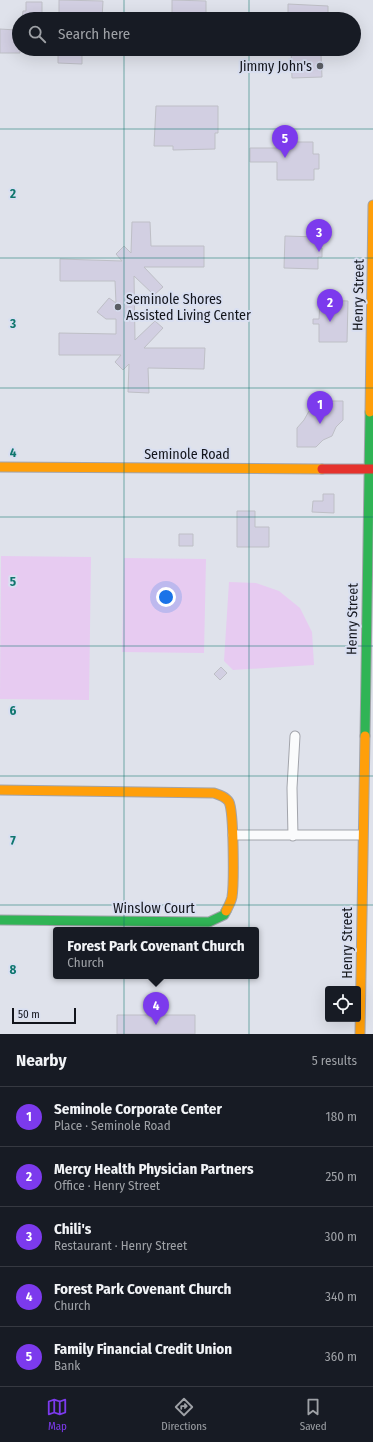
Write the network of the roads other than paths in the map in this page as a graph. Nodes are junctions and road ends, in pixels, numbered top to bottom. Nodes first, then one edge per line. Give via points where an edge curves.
1 (373, 204) edge
2 (0, 467) edge
3 (371, 469) edge
4 (295, 736) dead end
5 (0, 790) edge
6 (233, 835) junction
7 (362, 835) junction
8 (293, 836) junction
9 (0, 920) edge
10 (360, 1034) edge

1 - 3 street, Henry Street
2 - 3 street, Seminole Road
3 - 7 street, Henry Street
4 - 8 street
5 - 6 street, Winslow Court via 214,793 223,796 229,802
6 - 8 street
6 - 9 street, Winslow Court via 232,898 224,915 209,922
7 - 8 street
7 - 10 street, Henry Street

